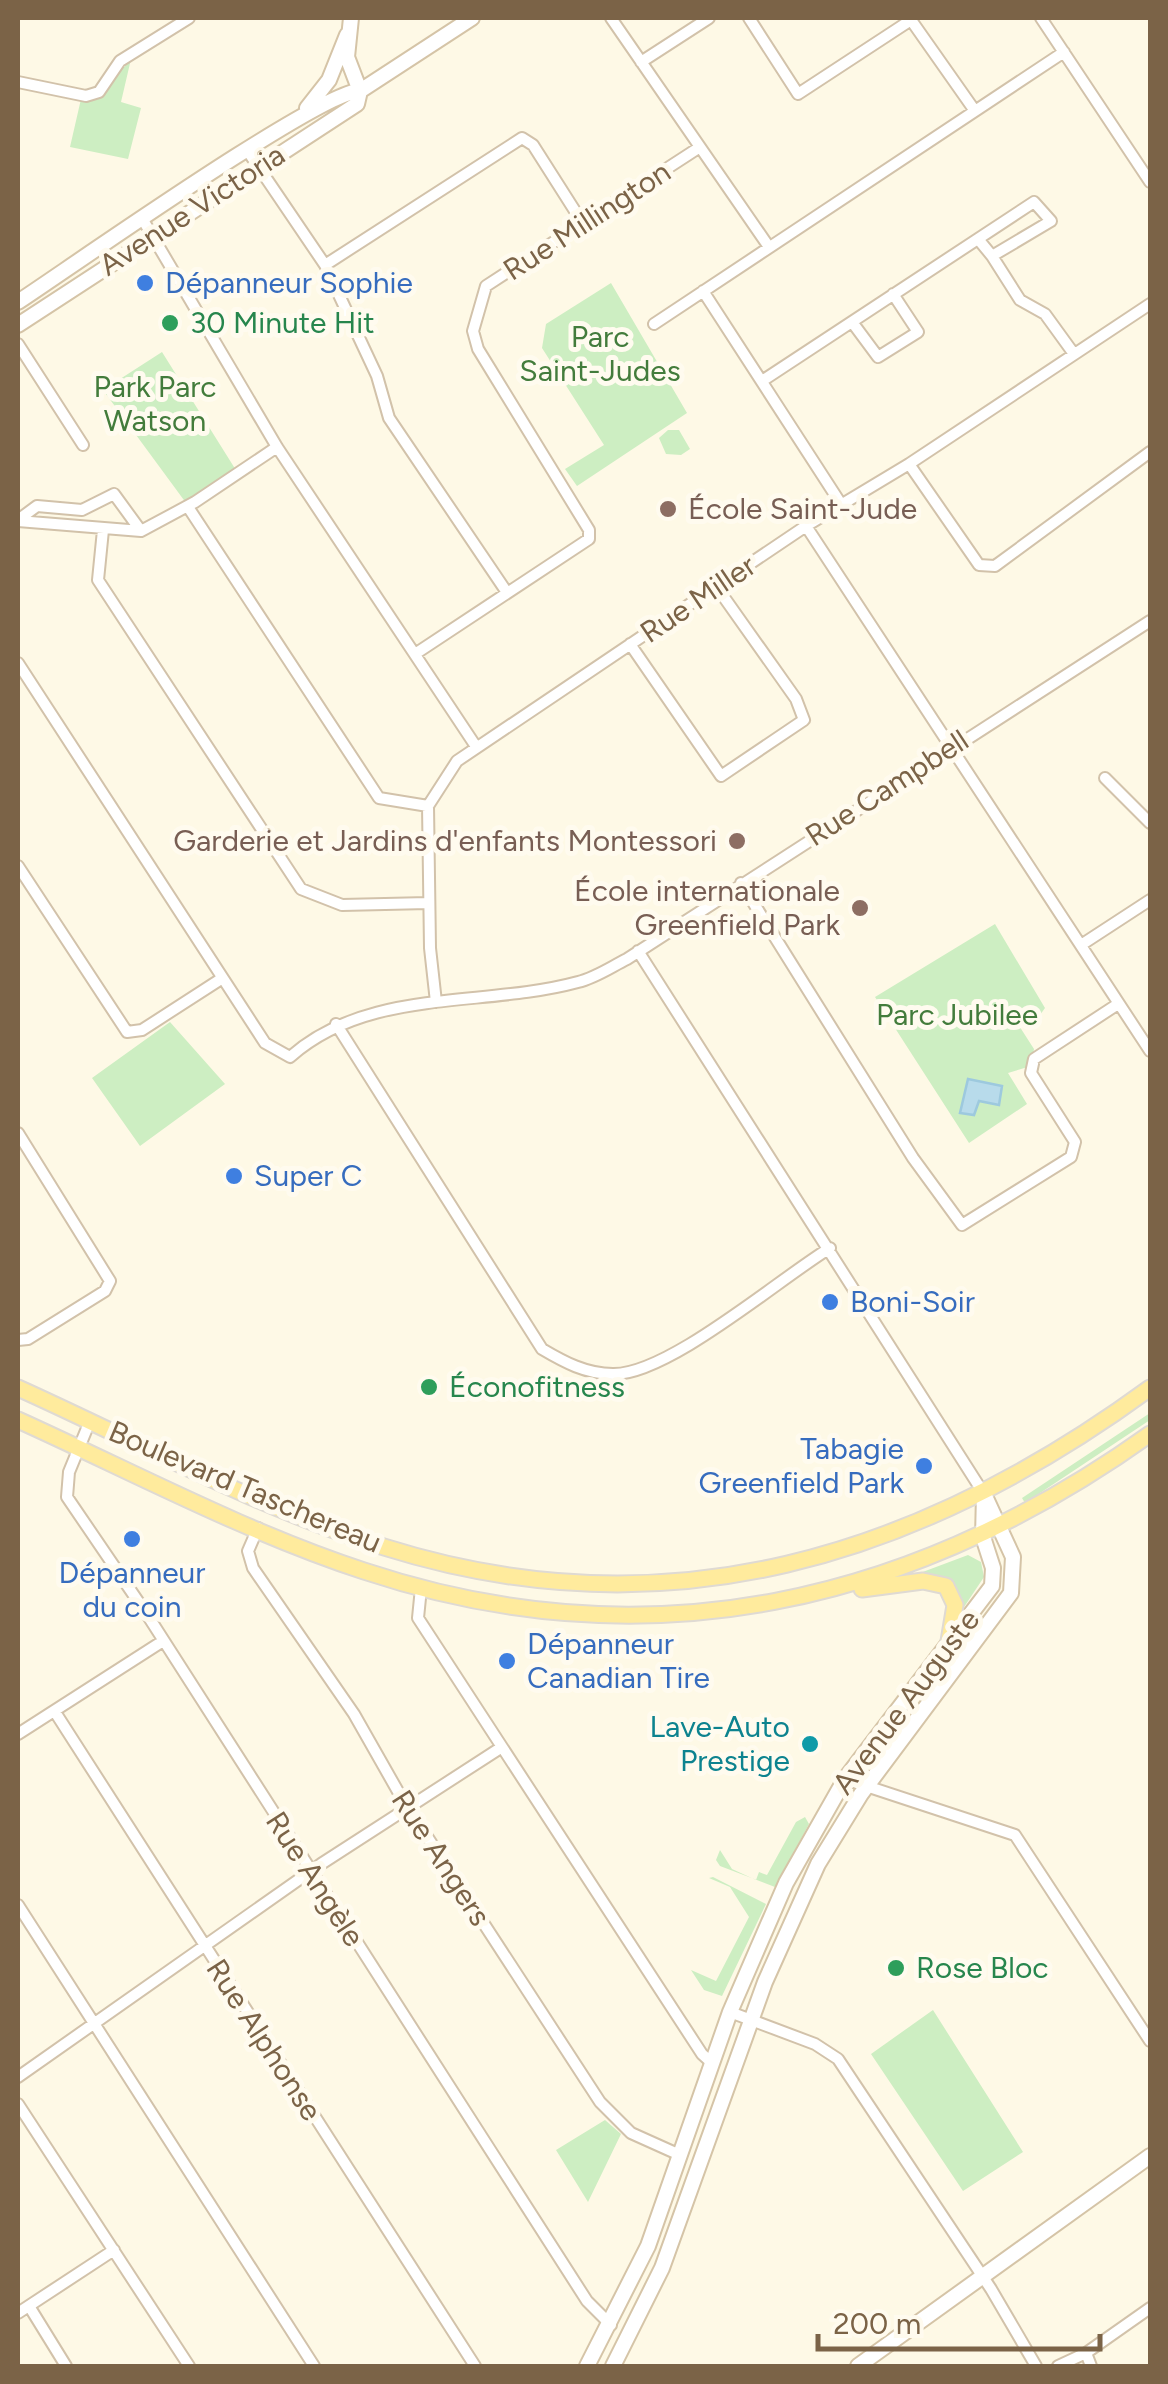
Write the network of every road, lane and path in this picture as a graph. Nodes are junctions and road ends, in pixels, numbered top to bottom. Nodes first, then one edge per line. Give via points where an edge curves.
1 (189, 18) edge
2 (351, 18) edge
3 (472, 18) edge
4 (611, 18) edge
5 (709, 18) edge
6 (749, 18) edge
7 (1041, 18) edge
8 (172, 22) edge
9 (347, 35) junction
10 (1064, 52) junction
11 (641, 62) junction
12 (18, 82) edge
13 (360, 92) junction
14 (976, 111) junction
15 (299, 118) junction
16 (700, 148) junction
17 (247, 150) junction
18 (257, 168) junction
19 (1150, 182) edge
20 (143, 220) junction
21 (582, 222) junction
22 (152, 235) junction
23 (978, 239) junction
24 (770, 247) junction
25 (992, 256) junction
26 (325, 265) junction
27 (703, 291) junction
28 (892, 294) junction
29 (18, 302) edge
30 (1150, 304) edge
31 (852, 322) junction
32 (654, 324) dead end
33 (18, 325) edge
34 (18, 344) edge
35 (1074, 354) junction
36 (762, 381) junction
37 (83, 445) dead end
38 (277, 446) junction
39 (1150, 452) edge
40 (909, 464) junction
41 (842, 504) junction
42 (188, 507) junction
43 (18, 520) edge
44 (806, 526) junction
45 (103, 530) junction
46 (141, 531) junction
47 (716, 586) junction
48 (506, 592) junction
49 (1150, 621) edge
50 (630, 644) junction
51 (415, 654) junction
52 (18, 663) edge
53 (475, 745) junction
54 (951, 748) junction
55 (1105, 778) dead end
56 (428, 806) junction
57 (1150, 823) edge
58 (18, 866) edge
59 (741, 883) junction
60 (1150, 900) edge
61 (428, 903) junction
62 (1081, 945) junction
63 (638, 952) junction
64 (221, 979) junction
65 (436, 1002) junction
66 (1118, 1004) junction
67 (336, 1024) junction
68 (1150, 1051) edge
69 (18, 1133) edge
70 (830, 1248) junction
71 (18, 1340) edge
72 (18, 1388) edge
73 (1150, 1388) edge
74 (18, 1420) edge
75 (90, 1420) junction
76 (1150, 1434) edge
77 (79, 1447) junction
78 (984, 1494) junction
79 (258, 1528) junction
80 (1002, 1528) junction
81 (983, 1537) junction
82 (421, 1588) junction
83 (784, 1600) junction
84 (163, 1641) junction
85 (949, 1642) junction
86 (55, 1712) junction
87 (18, 1734) edge
88 (502, 1747) junction
89 (845, 1779) junction
90 (868, 1785) junction
91 (408, 1808) junction
92 (309, 1872) junction
93 (18, 1904) edge
94 (203, 1947) junction
95 (730, 2012) junction
96 (751, 2020) junction
97 (93, 2024) junction
98 (1150, 2041) edge
99 (712, 2063) junction
100 (18, 2076) edge
101 (18, 2104) edge
102 (680, 2154) junction
103 (1150, 2156) edge
104 (114, 2250) junction
105 (982, 2278) junction
106 (29, 2306) junction
107 (1150, 2308) edge
108 (18, 2314) edge
109 (611, 2325) junction
110 (1086, 2353) junction
111 (66, 2366) edge
112 (189, 2366) edge
113 (314, 2366) edge
114 (476, 2366) edge
115 (587, 2366) edge
116 (613, 2366) edge
117 (858, 2366) edge
118 (1036, 2366) edge
119 (1058, 2366) edge
120 (1091, 2366) edge

1 - 8 street
2 - 9 main road
3 - 13 main road, Avenue Victoria
4 - 11 street
5 - 11 street
6 - 14 street via 798,94 912,20
7 - 10 street
8 - 12 street via 120,61 98,92 86,96
9 - 13 main road
9 - 15 main road via 329,80
10 - 14 street
10 - 19 street
11 - 16 street
13 - 15 main road, Avenue Victoria via 348,90
13 - 18 main road, Avenue Victoria via 358,104
14 - 24 street
15 - 17 main road, Avenue Victoria
16 - 21 street, Rue Millington
16 - 24 street
17 - 18 street
17 - 20 main road, Avenue Victoria
18 - 22 main road, Avenue Victoria
18 - 26 street
20 - 22 street
20 - 29 main road, Avenue Victoria
21 - 26 street via 522,138
21 - 48 street, Rue Millington via 486,286 473,331 589,530 590,539
22 - 33 main road, Avenue Victoria
22 - 38 street
23 - 25 street
23 - 25 street via 1034,202 1051,221
23 - 28 street
24 - 27 street
25 - 35 street via 1020,300 1045,314
26 - 48 street via 377,376 389,418
27 - 32 street
27 - 36 street
28 - 31 street
28 - 31 street via 918,332 878,357
30 - 35 street, Rue Miller
31 - 36 street
34 - 37 street
35 - 40 street, Rue Miller
36 - 41 street
38 - 42 street
38 - 51 street
39 - 40 street via 995,566 979,564
40 - 41 street, Rue Miller
41 - 44 street, Rue Miller
42 - 46 street
42 - 56 street via 379,798
43 - 45 street
43 - 46 street via 37,506 82,510 114,494
44 - 47 street, Rue Miller
44 - 54 street
45 - 46 street
45 - 61 street via 98,580 302,889 342,905
47 - 50 street, Rue Miller
47 - 50 street via 796,699 804,720 790,731 721,776
48 - 51 street, Rue Millington
49 - 54 street, Rue Campbell
50 - 53 street, Rue Miller
51 - 53 street
52 - 64 street
53 - 56 street, Rue Miller
54 - 59 street, Rue Campbell
54 - 62 street
55 - 57 street
56 - 61 street
58 - 64 street via 127,1032 142,1030
59 - 63 street, Rue Campbell
59 - 66 street via 962,1225 1071,1157 1075,1142 1031,1073 1034,1058
60 - 62 street
61 - 65 street
62 - 66 street
63 - 65 street, Rue Campbell via 582,981
63 - 70 street
64 - 67 street via 265,1043 290,1057
65 - 67 street, Rue Campbell
66 - 68 street
67 - 70 street via 542,1349 573,1367 614,1374 646,1368
69 - 71 street via 110,1281 106,1290
70 - 78 street
72 - 75 main road, Boulevard Taschereau
73 - 78 main road, Boulevard Taschereau via 1074,1443
74 - 77 main road, Boulevard Taschereau
75 - 77 street, Rue Angèle
75 - 78 main road, Boulevard Taschereau via 360,1539 457,1567 555,1582 636,1584 744,1572 852,1546
76 - 80 main road, Boulevard Taschereau
77 - 79 main road, Boulevard Taschereau
77 - 84 street, Rue Angèle via 68,1499
78 - 80 main road, Avenue Auguste
78 - 81 main road, Avenue Auguste
79 - 82 main road, Boulevard Taschereau
79 - 91 street, Rue Angers via 248,1551 251,1564 354,1714
80 - 81 main road, Boulevard Taschereau
80 - 90 main road, Avenue Auguste via 1014,1562 1009,1598
81 - 83 main road, Boulevard Taschereau via 884,1575
81 - 85 main road, Avenue Auguste via 992,1586
82 - 83 main road, Boulevard Taschereau via 586,1613 678,1613
82 - 88 street via 418,1618
83 - 85 main road via 939,1582 954,1601
84 - 86 street
84 - 92 street, Rue Angèle
85 - 89 main road, Avenue Auguste
86 - 87 street
86 - 94 street, Rue Alphonse
88 - 91 street
88 - 99 street
89 - 90 street
89 - 95 main road, Avenue Auguste via 777,1900
90 - 96 main road, Avenue Auguste via 814,1872
90 - 98 street via 1019,1839
91 - 92 street
91 - 102 street, Rue Angers via 605,2109 637,2137
92 - 94 street
92 - 109 street, Rue Angèle via 587,2301
93 - 97 street
94 - 97 street
94 - 114 street, Rue Alphonse
95 - 96 street
95 - 99 main road, Avenue Auguste
96 - 105 street via 837,2058
96 - 116 main road, Avenue Auguste via 669,2251
97 - 100 street
97 - 113 street
99 - 102 main road, Avenue Auguste
101 - 104 street
102 - 109 main road, Avenue Auguste
103 - 105 main road
104 - 106 street
104 - 112 street
105 - 117 main road
105 - 118 street
106 - 108 street
106 - 111 street
107 - 110 street
109 - 115 main road, Avenue Auguste
110 - 119 street
110 - 120 street

